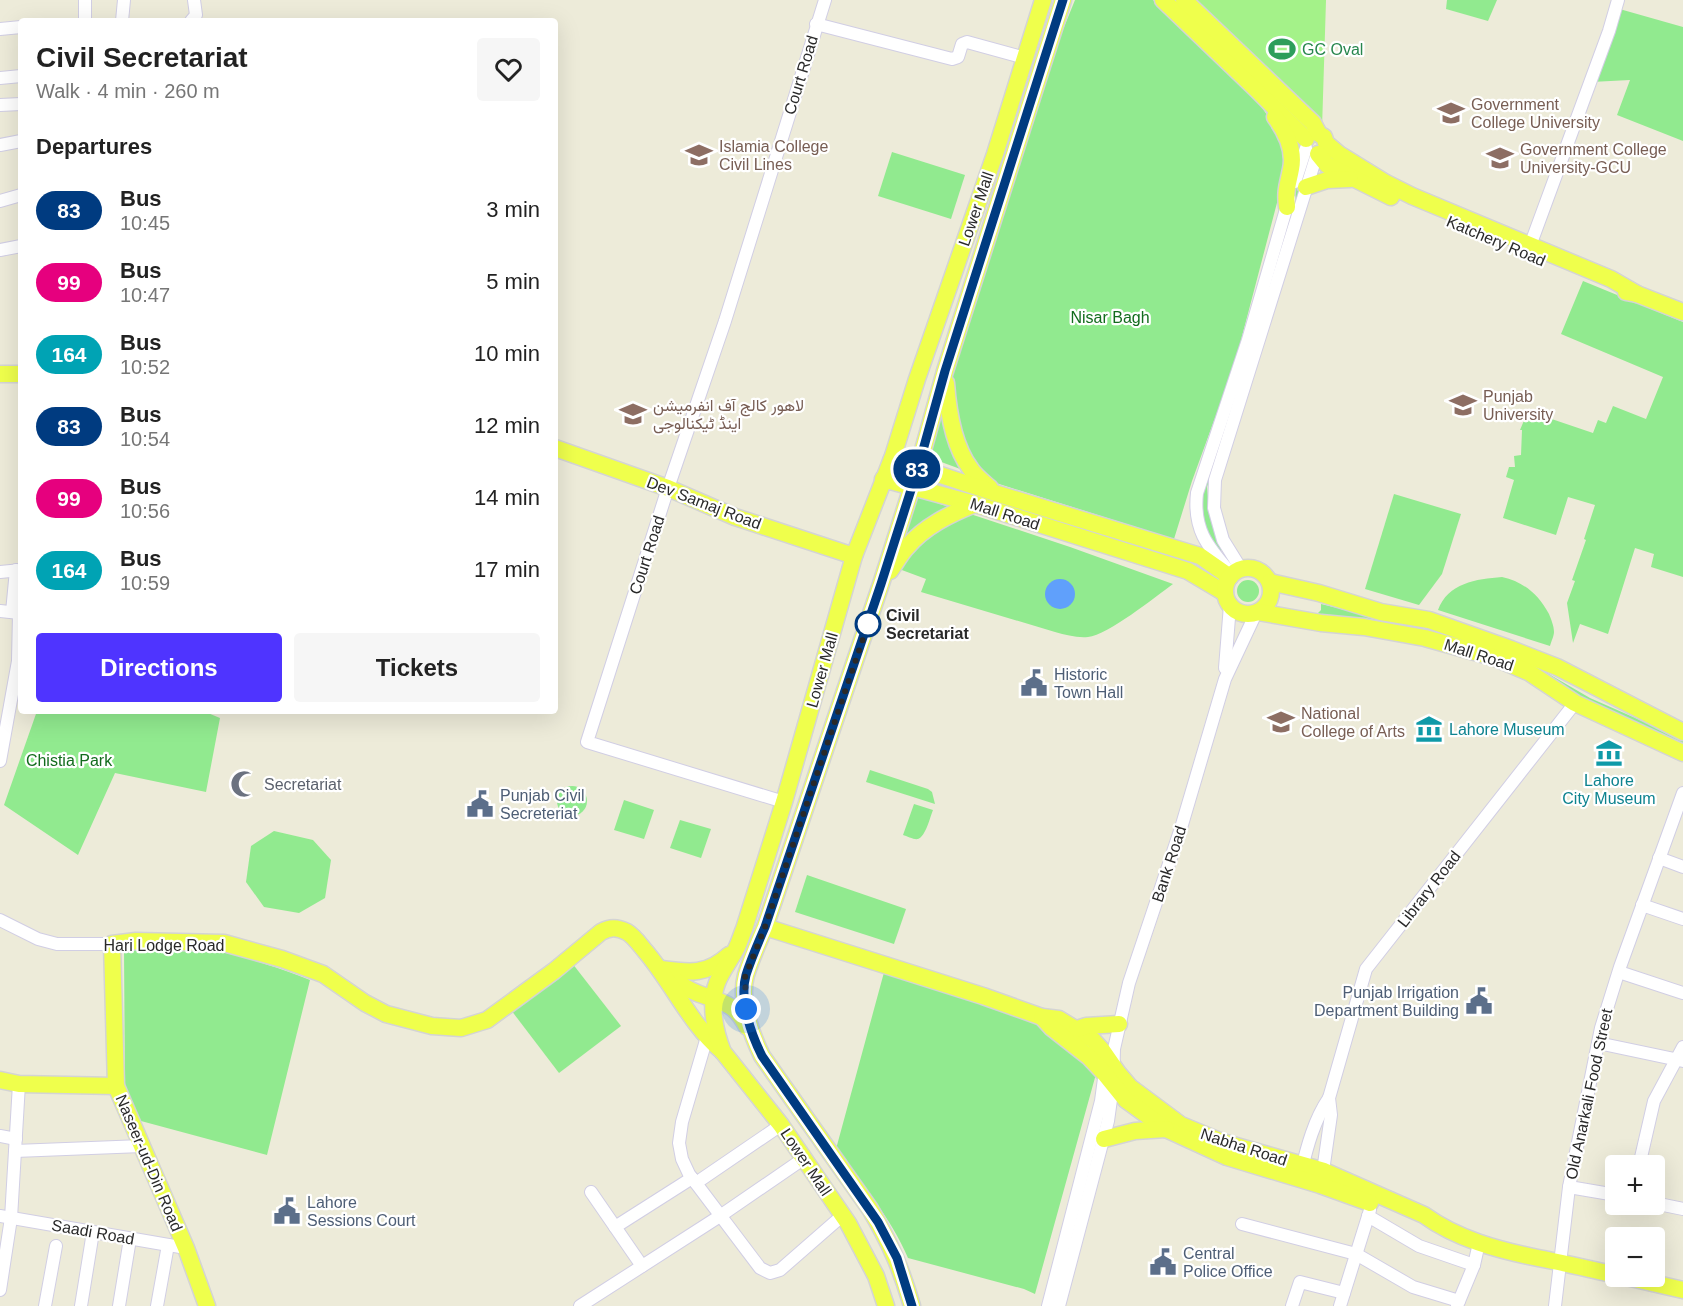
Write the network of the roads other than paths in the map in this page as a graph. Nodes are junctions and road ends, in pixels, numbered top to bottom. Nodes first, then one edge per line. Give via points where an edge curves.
1 (85, 0) edge
2 (124, 0) edge
3 (194, 0) edge
4 (825, 0) edge
5 (1043, 0) edge
6 (1063, 0) edge
7 (1163, 0) edge
8 (1184, 0) edge
9 (1618, 0) edge
10 (85, 18) edge
11 (122, 18) edge
12 (194, 18) edge
13 (816, 24) junction
14 (18, 27) edge
15 (0, 29) edge
16 (1025, 58) junction
17 (18, 76) edge
18 (0, 78) edge
19 (1256, 89) junction
20 (18, 104) edge
21 (0, 105) edge
22 (18, 142) edge
23 (0, 145) edge
24 (1315, 145) junction
25 (1353, 179) junction
26 (1306, 187) junction
27 (18, 196) edge
28 (0, 201) edge
29 (1287, 207) junction
30 (18, 247) edge
31 (1529, 249) junction
32 (0, 250) edge
33 (1683, 312) edge
34 (945, 371) junction
35 (0, 374) edge
36 (18, 374) edge
37 (558, 449) edge
38 (892, 459) junction
39 (918, 468) junction
40 (883, 479) junction
41 (911, 487) junction
42 (668, 488) junction
43 (995, 493) junction
44 (975, 504) junction
45 (854, 556) junction
46 (18, 570) edge
47 (0, 572) edge
48 (1270, 582) junction
49 (1232, 583) junction
50 (881, 584) junction
51 (10, 612) edge
52 (1257, 612) junction
53 (1225, 679) junction
54 (1575, 703) junction
55 (4, 722) edge
56 (1683, 732) edge
57 (1683, 753) edge
58 (0, 761) edge
59 (1683, 793) edge
60 (784, 802) junction
61 (1670, 829) junction
62 (1683, 833) edge
63 (1659, 858) junction
64 (1683, 867) edge
65 (1642, 905) junction
66 (1683, 919) edge
67 (0, 920) edge
68 (765, 927) junction
69 (112, 944) junction
70 (737, 948) junction
71 (660, 969) junction
72 (1618, 972) junction
73 (745, 977) junction
74 (1683, 993) edge
75 (714, 998) junction
76 (1042, 1017) junction
77 (1119, 1024) junction
78 (1077, 1029) junction
79 (707, 1037) junction
80 (753, 1038) junction
81 (1598, 1043) junction
82 (1683, 1047) edge
83 (723, 1052) junction
84 (1680, 1060) edge
85 (1111, 1066) junction
86 (0, 1080) edge
87 (19, 1084) junction
88 (116, 1086) junction
89 (1329, 1098) junction
90 (781, 1125) junction
91 (1166, 1130) junction
92 (0, 1136) edge
93 (1104, 1139) junction
94 (16, 1145) junction
95 (142, 1146) junction
96 (1642, 1155) edge
97 (803, 1159) junction
98 (1301, 1172) junction
99 (1322, 1178) junction
100 (694, 1181) junction
101 (1569, 1187) junction
102 (591, 1192) dead end
103 (1605, 1193) edge
104 (1665, 1205) edge
105 (1683, 1209) edge
106 (1370, 1210) junction
107 (843, 1215) junction
108 (720, 1216) junction
109 (6, 1217) edge
110 (1242, 1224) dead end
111 (1439, 1226) junction
112 (615, 1227) junction
113 (93, 1232) junction
114 (130, 1239) junction
115 (1479, 1243) junction
116 (168, 1245) junction
117 (56, 1246) dead end
118 (186, 1248) junction
119 (1356, 1254) junction
120 (1559, 1263) junction
121 (1474, 1265) junction
122 (642, 1266) junction
123 (1605, 1273) edge
124 (1665, 1286) edge
125 (0, 1290) edge
126 (1683, 1290) edge
127 (1344, 1293) junction
128 (1458, 1304) edge
129 (45, 1306) edge
130 (81, 1306) edge
131 (119, 1306) edge
132 (157, 1306) edge
133 (207, 1306) edge
134 (580, 1306) edge
135 (886, 1306) edge
136 (912, 1306) edge
137 (1048, 1306) edge
138 (1059, 1306) edge
139 (1293, 1306) edge
140 (1340, 1306) edge
141 (1555, 1306) edge

1 - 10 street
2 - 11 street
3 - 12 street
4 - 13 street, Court Road
5 - 16 main road, Lower Mall
6 - 34 main road, Lower Mall
7 - 19 main road, Katchery Road
8 - 24 main road, Katchery Road via 1313,123
9 - 31 street
13 - 16 street via 954,59 967,42
13 - 42 street, Court Road via 726,321
14 - 15 street
16 - 38 main road, Lower Mall
17 - 18 street
19 - 24 main road, Katchery Road
19 - 29 main road via 1282,126 1290,145 1292,167
20 - 21 street
22 - 23 street
24 - 25 main road, Katchery Road via 1327,165
24 - 26 street
24 - 29 street
24 - 31 main road via 1395,188
25 - 26 main road via 1327,180
25 - 31 main road, Katchery Road
26 - 49 street via 1215,480 1214,508
27 - 28 street
29 - 49 street via 1197,493 1204,538
30 - 32 street
31 - 33 main road via 1611,279
34 - 39 main road, Lower Mall
34 - 43 main road via 948,404 961,453 973,472
35 - 36 main road
37 - 42 main road, Dev Samaj Road
38 - 39 main road, Mall Road
38 - 40 main road, Lower Mall
39 - 41 main road, Lower Mall
39 - 43 main road, Mall Road
40 - 41 main road, Mall Road
40 - 45 main road, Lower Mall
41 - 44 main road, Mall Road
41 - 50 main road, Lower Mall
42 - 45 main road, Dev Samaj Road via 735,517
42 - 60 street, Court Road via 587,742
43 - 49 main road, Mall Road via 1200,556
44 - 49 main road, Mall Road
44 - 50 main road via 930,526 907,547
45 - 60 main road, Lower Mall
46 - 47 street
46 - 51 street
48 - 49 main road via 1258,570 1247,568
48 - 52 main road via 1271,596
48 - 56 main road, Mall Road via 1381,612 1429,620 1511,649 1557,667
49 - 52 main road via 1241,613
49 - 53 street, Bank Road
50 - 68 main road, Lower Mall
51 - 55 street via 18,661
52 - 53 street, Bank Road
52 - 54 main road, Mall Road via 1425,638 1493,657 1530,673
53 - 77 street, Bank Road
54 - 57 main road, Mall Road
54 - 89 street, Library Road via 1366,969
55 - 58 street
59 - 61 street, Old Anarkali Food Street
60 - 70 main road, Lower Mall
61 - 62 street
61 - 63 street, Old Anarkali Food Street
63 - 64 street
63 - 65 street, Old Anarkali Food Street
65 - 66 street
65 - 72 street, Old Anarkali Food Street
67 - 69 street, Hari Lodge Road via 57,944
68 - 73 main road, Lower Mall
68 - 76 main road, Nabha Road
69 - 71 main road, Hari Lodge Road via 224,943 323,974 386,1014 446,1028 487,1020 607,928 615,927 632,936
69 - 88 main road, Naseer-ud-Din Road
70 - 71 main road via 708,969
70 - 75 main road, Lower Mall via 721,975
71 - 75 main road via 687,989
71 - 79 main road
72 - 74 street
72 - 81 street, Old Anarkali Food Street
73 - 75 main road via 733,991
73 - 80 main road, Lower Mall via 746,1009
75 - 80 main road via 739,1013
75 - 83 main road, Lower Mall via 715,1025
76 - 78 main road, Nabha Road via 1059,1019
76 - 85 main road, Nabha Road via 1084,1053
77 - 78 main road
77 - 85 street, Bank Road
78 - 85 main road, Nabha Road via 1093,1040
79 - 83 main road
79 - 100 street via 679,1143 682,1160
80 - 136 main road, Lower Mall via 870,1209 897,1258
81 - 84 street
81 - 101 street, Old Anarkali Food Street
82 - 84 street
83 - 90 main road, Lower Mall
84 - 96 street via 1654,1101
85 - 91 main road, Nabha Road via 1136,1108
85 - 93 street, Bank Road
85 - 98 main road, Nabha Road via 1130,1087 1181,1125
85 - 137 street, Bank Road
86 - 87 main road
87 - 88 main road
87 - 94 street
88 - 95 main road, Naseer-ud-Din Road
89 - 98 street, Library Road via 1320,1112
89 - 99 street, Library Road via 1331,1115
90 - 97 main road, Lower Mall
90 - 100 street
91 - 93 main road via 1135,1131
91 - 98 main road, Nabha Road via 1227,1157
92 - 94 street
93 - 138 street, Bank Road
94 - 95 street
94 - 109 street
95 - 118 main road, Naseer-ud-Din Road
97 - 107 main road, Lower Mall
97 - 108 street
98 - 99 main road, Nabha Road
99 - 106 main road, Nabha Road
99 - 111 main road, Nabha Road via 1424,1215
100 - 108 street
100 - 112 street
101 - 103 street
101 - 120 street, Old Anarkali Food Street
102 - 112 street
104 - 105 street
106 - 111 main road, Nabha Road
106 - 119 street
106 - 121 street via 1419,1246
107 - 108 street via 780,1270 770,1273 760,1268
107 - 135 main road, Lower Mall via 876,1276
108 - 122 street
109 - 113 street, Saadi Road
109 - 125 street
110 - 119 street
111 - 115 main road, Nabha Road
112 - 122 street
113 - 114 street, Saadi Road
113 - 130 street
114 - 116 street, Saadi Road
114 - 131 street
115 - 120 main road, Nabha Road
115 - 121 street
116 - 118 street, Saadi Road
116 - 132 street
117 - 129 street
118 - 133 main road, Naseer-ud-Din Road
119 - 127 street
119 - 128 street via 1413,1287
120 - 123 main road, Nabha Road
120 - 141 street, Old Anarkali Food Street
121 - 128 street
122 - 134 street
124 - 126 main road
127 - 139 street via 1300,1282
127 - 140 street

